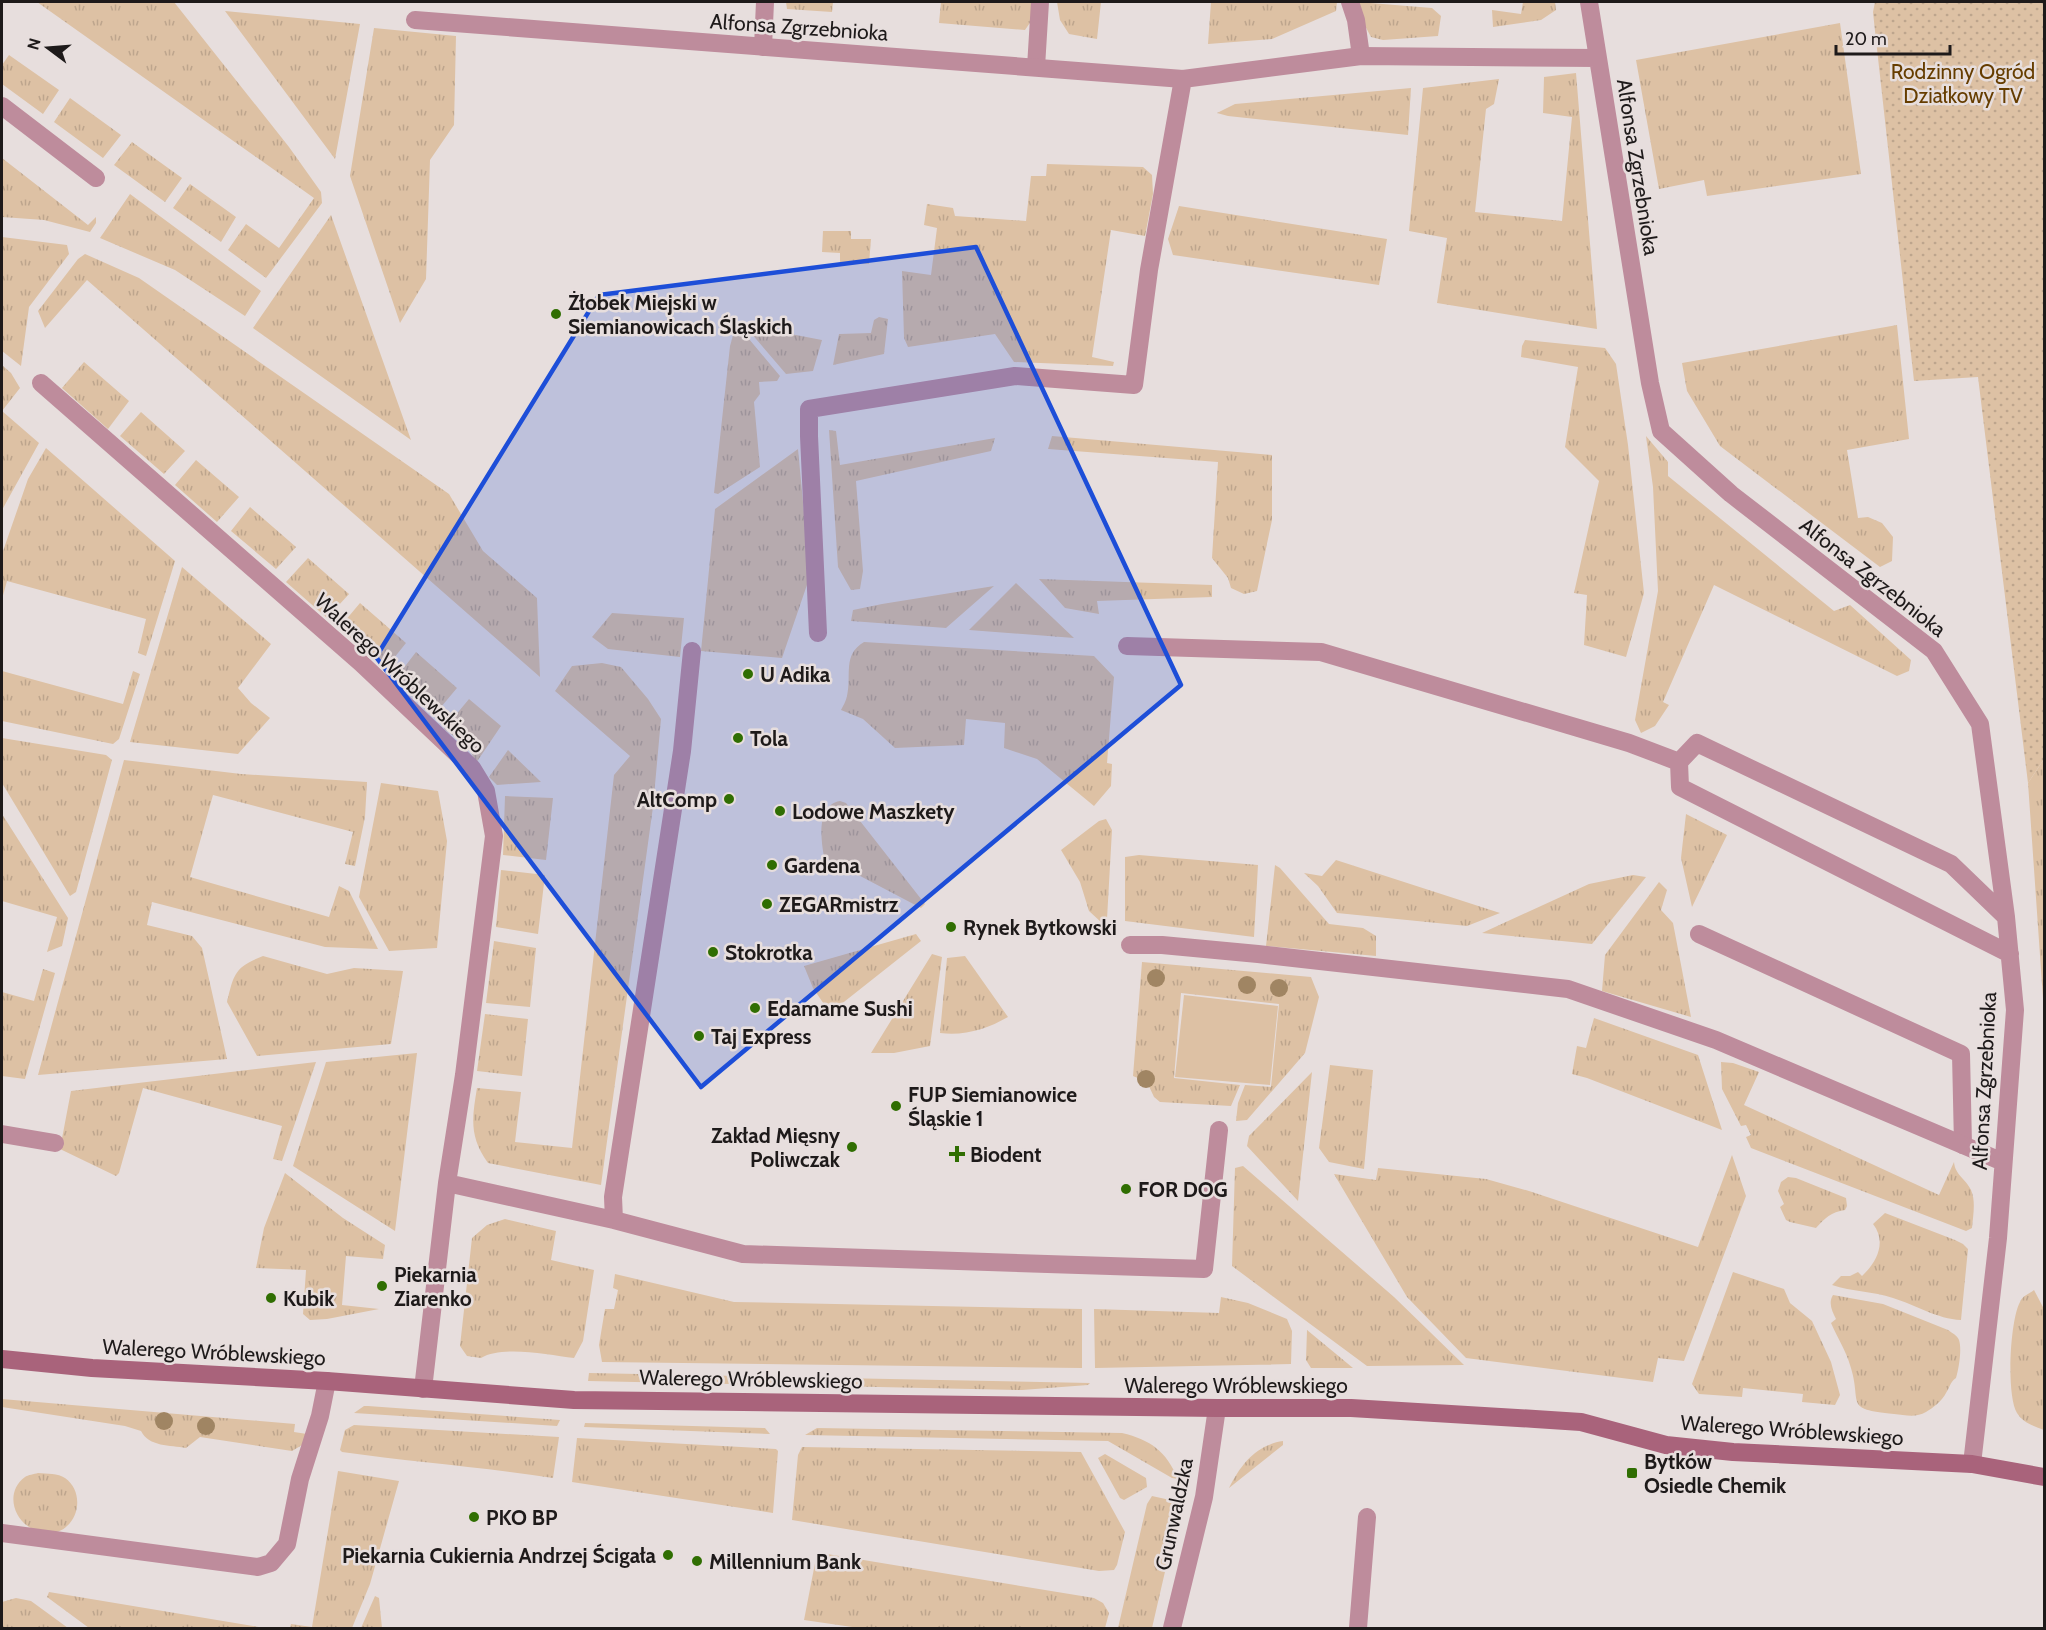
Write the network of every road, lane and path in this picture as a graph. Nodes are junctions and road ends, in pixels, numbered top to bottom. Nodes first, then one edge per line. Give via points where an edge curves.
1 (765, 2) edge
2 (1040, 2) edge
3 (1350, 2) edge
4 (1589, 2) edge
5 (415, 20) dead end
6 (762, 47) junction
7 (1361, 56) junction
8 (1598, 58) junction
9 (1036, 67) junction
10 (1182, 79) junction
11 (2, 106) edge
12 (96, 178) dead end
13 (41, 383) dead end
14 (818, 633) dead end
15 (1126, 646) dead end
16 (692, 651) dead end
17 (1679, 762) junction
18 (2006, 917) junction
19 (1699, 934) dead end
20 (1130, 945) dead end
21 (2010, 954) junction
22 (1219, 1130) dead end
23 (2, 1134) edge
24 (55, 1143) dead end
25 (1964, 1145) junction
26 (2003, 1162) junction
27 (447, 1184) junction
28 (614, 1220) junction
29 (2, 1359) edge
30 (327, 1381) junction
31 (423, 1389) junction
32 (1216, 1408) junction
33 (1972, 1464) junction
34 (2044, 1477) edge
35 (1367, 1517) dead end
36 (2, 1533) edge
37 (1172, 1629) edge
38 (1358, 1629) edge

1 - 6 street
2 - 9 street
3 - 7 street
4 - 8 street, Alfonsa Zgrzebnioka
5 - 6 street, Alfonsa Zgrzebnioka
6 - 9 street, Alfonsa Zgrzebnioka
7 - 8 street, Alfonsa Zgrzebnioka
7 - 10 street, Alfonsa Zgrzebnioka
8 - 18 street, Alfonsa Zgrzebnioka via 1661,431 1731,494 1934,651 1980,724
9 - 10 street, Alfonsa Zgrzebnioka
10 - 14 street via 1149,270 1134,385 1015,376 809,409
11 - 12 street
13 - 27 street, Walerego Wróblewskiego via 361,663 472,768 486,791 494,836
15 - 17 street via 1321,652 1629,742
16 - 28 street via 682,751 613,1197
17 - 18 street via 1697,743 1951,864
17 - 21 street via 1680,787
18 - 21 street, Alfonsa Zgrzebnioka
19 - 25 street via 1961,1054
20 - 25 street via 1258,954 1568,989 1716,1040
21 - 26 street, Alfonsa Zgrzebnioka via 2014,1010
22 - 28 street via 1204,1269 743,1254
23 - 24 street
25 - 26 street
26 - 33 street, Alfonsa Zgrzebnioka
27 - 28 street
27 - 31 street, Walerego Wróblewskiego
29 - 30 street, Walerego Wróblewskiego
30 - 31 street, Walerego Wróblewskiego
30 - 36 street via 287,1544 271,1563 258,1567
31 - 32 street, Walerego Wróblewskiego via 574,1400
32 - 33 street, Walerego Wróblewskiego via 1352,1408 1581,1422 1666,1444 1733,1452
32 - 37 street, Grunwaldzka via 1204,1497
33 - 34 street, Walerego Wróblewskiego
35 - 38 street

